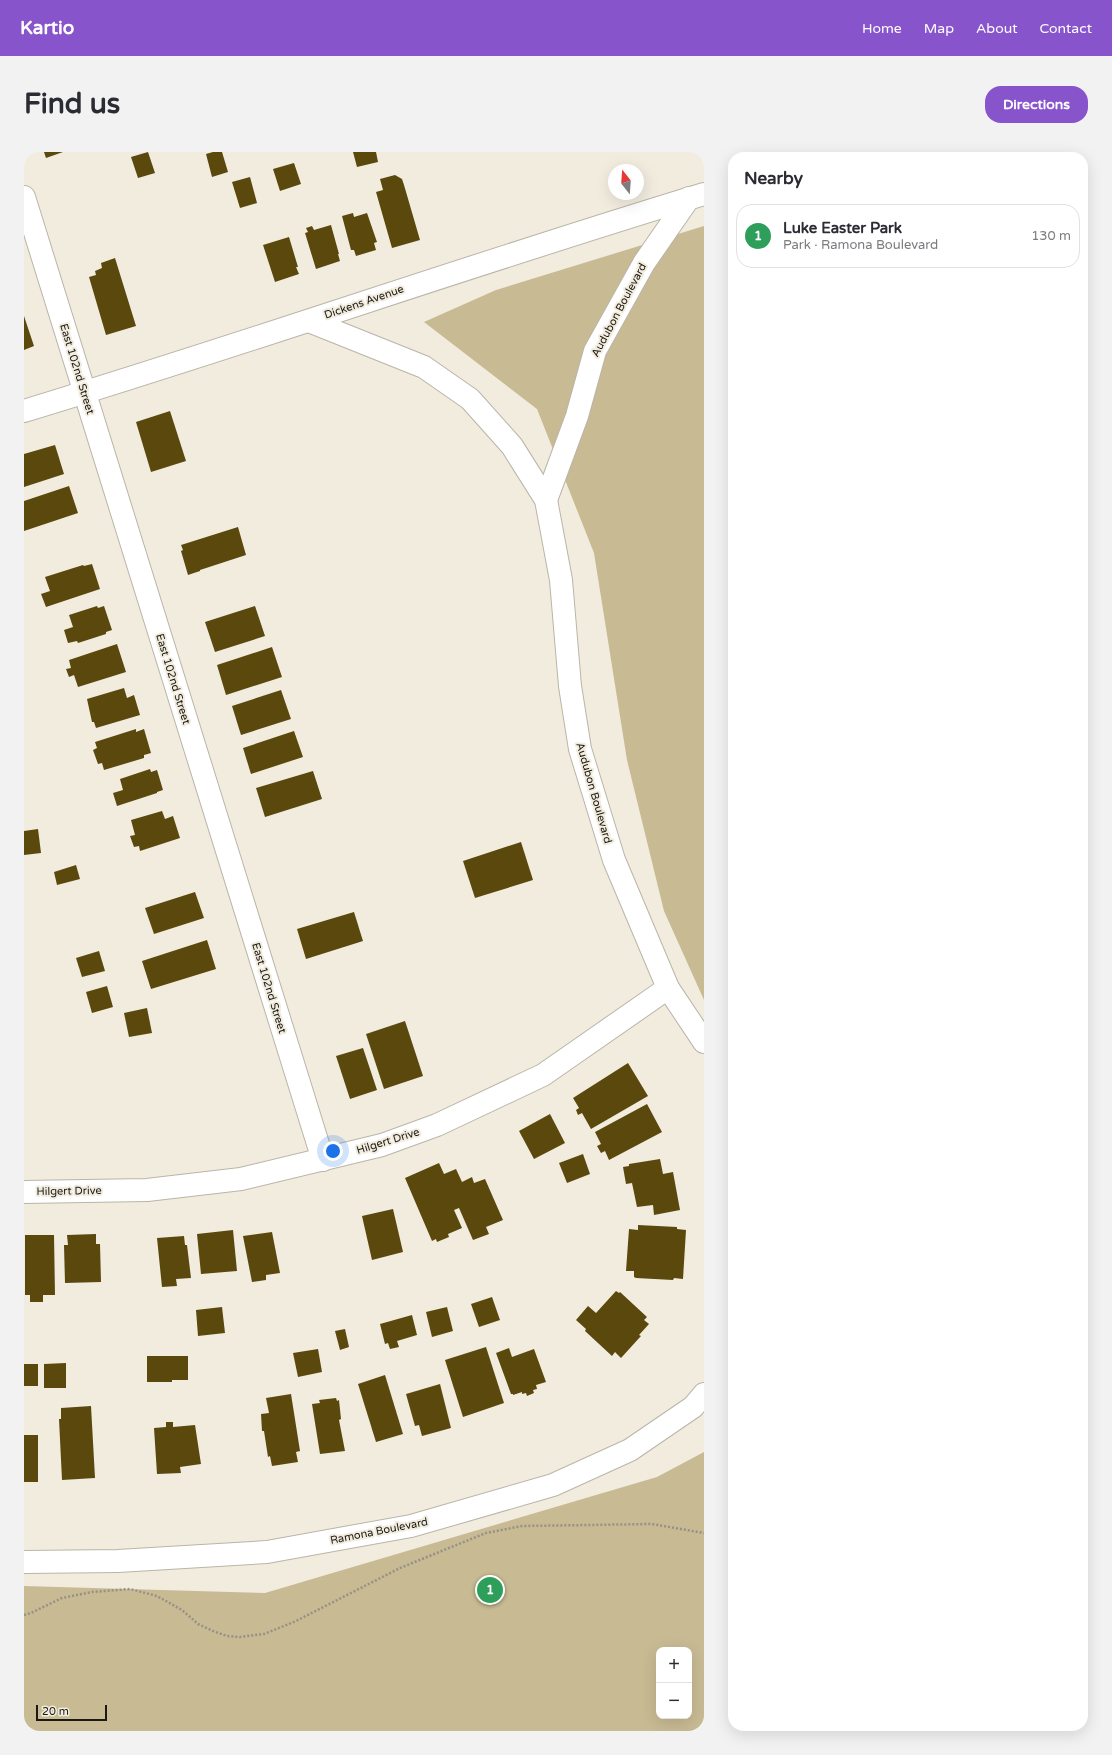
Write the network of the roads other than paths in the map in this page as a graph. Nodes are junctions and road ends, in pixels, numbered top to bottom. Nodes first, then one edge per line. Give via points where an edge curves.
1 (697, 196) edge
2 (24, 197) edge
3 (309, 321) junction
4 (84, 393) junction
5 (24, 411) edge
6 (546, 500) junction
7 (668, 988) junction
8 (704, 1042) edge
9 (323, 1160) junction
10 (24, 1192) edge
11 (704, 1394) edge
12 (24, 1562) edge

1 - 3 street, Dickens Avenue via 502,256
1 - 6 street, Audubon Boulevard via 644,263 595,351 577,416
2 - 4 street, East 102nd Street
3 - 4 street, Dickens Avenue
3 - 6 street, Audubon Boulevard via 424,367 470,399 512,446
4 - 5 street, Dickens Avenue
4 - 9 street, East 102nd Street
6 - 7 street, Audubon Boulevard via 561,580 570,686 580,749 614,860
7 - 8 street, Audubon Boulevard
7 - 9 street, Hilgert Drive via 543,1075 437,1125 382,1145
9 - 10 street, Hilgert Drive via 241,1179 147,1190
11 - 12 street, Ramona Boulevard via 693,1407 630,1450 553,1486 411,1526 267,1552 118,1561

